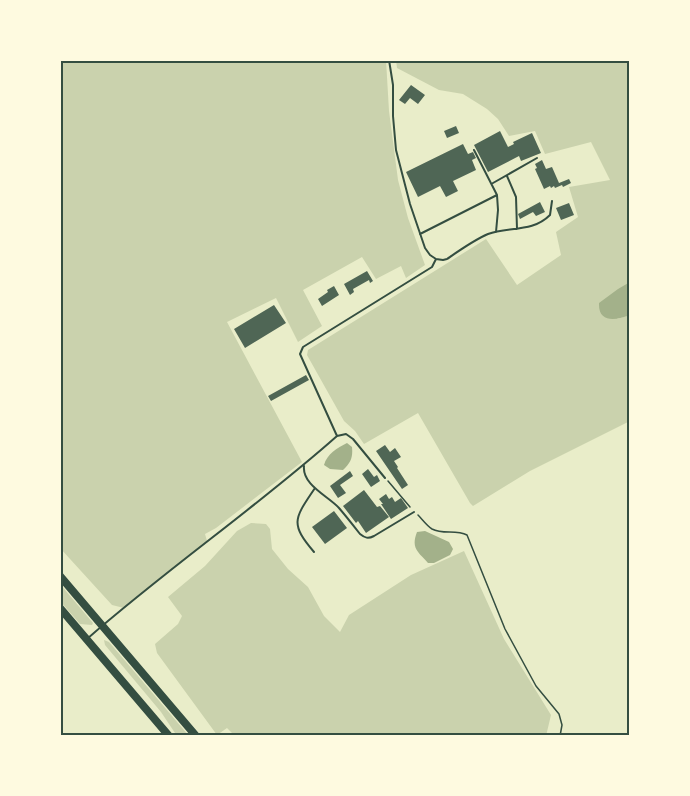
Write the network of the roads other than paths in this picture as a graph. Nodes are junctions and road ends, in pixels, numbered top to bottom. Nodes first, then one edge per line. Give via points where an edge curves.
1 (389, 60) edge
2 (474, 150) dead end
3 (537, 158) dead end
4 (507, 176) junction
5 (492, 184) junction
6 (497, 195) junction
7 (552, 201) dead end
8 (517, 230) junction
9 (496, 232) junction
10 (420, 234) junction
11 (435, 259) junction
12 (337, 436) junction
13 (304, 465) junction
14 (385, 478) road end
15 (315, 488) junction
16 (414, 512) road end
17 (314, 552) dead end
18 (60, 576) edge
19 (60, 608) edge
20 (102, 626) junction
21 (87, 639) junction
22 (169, 736) edge
23 (196, 736) edge

1 - 10 lane via 396,150
2 - 5 lane
3 - 4 lane
4 - 5 lane
4 - 8 lane via 516,197
5 - 6 lane
6 - 9 lane
6 - 10 lane
7 - 8 lane via 548,218
8 - 9 lane
9 - 11 lane via 447,259
10 - 11 lane via 425,249
11 - 12 lane via 432,267 300,350
12 - 13 lane
12 - 14 lane via 346,434 352,439
13 - 15 lane via 304,475
13 - 20 lane
15 - 16 lane via 364,537 371,538
15 - 17 lane via 297,522
18 - 20 highway
19 - 21 highway
20 - 21 lane
20 - 23 highway
21 - 22 highway

